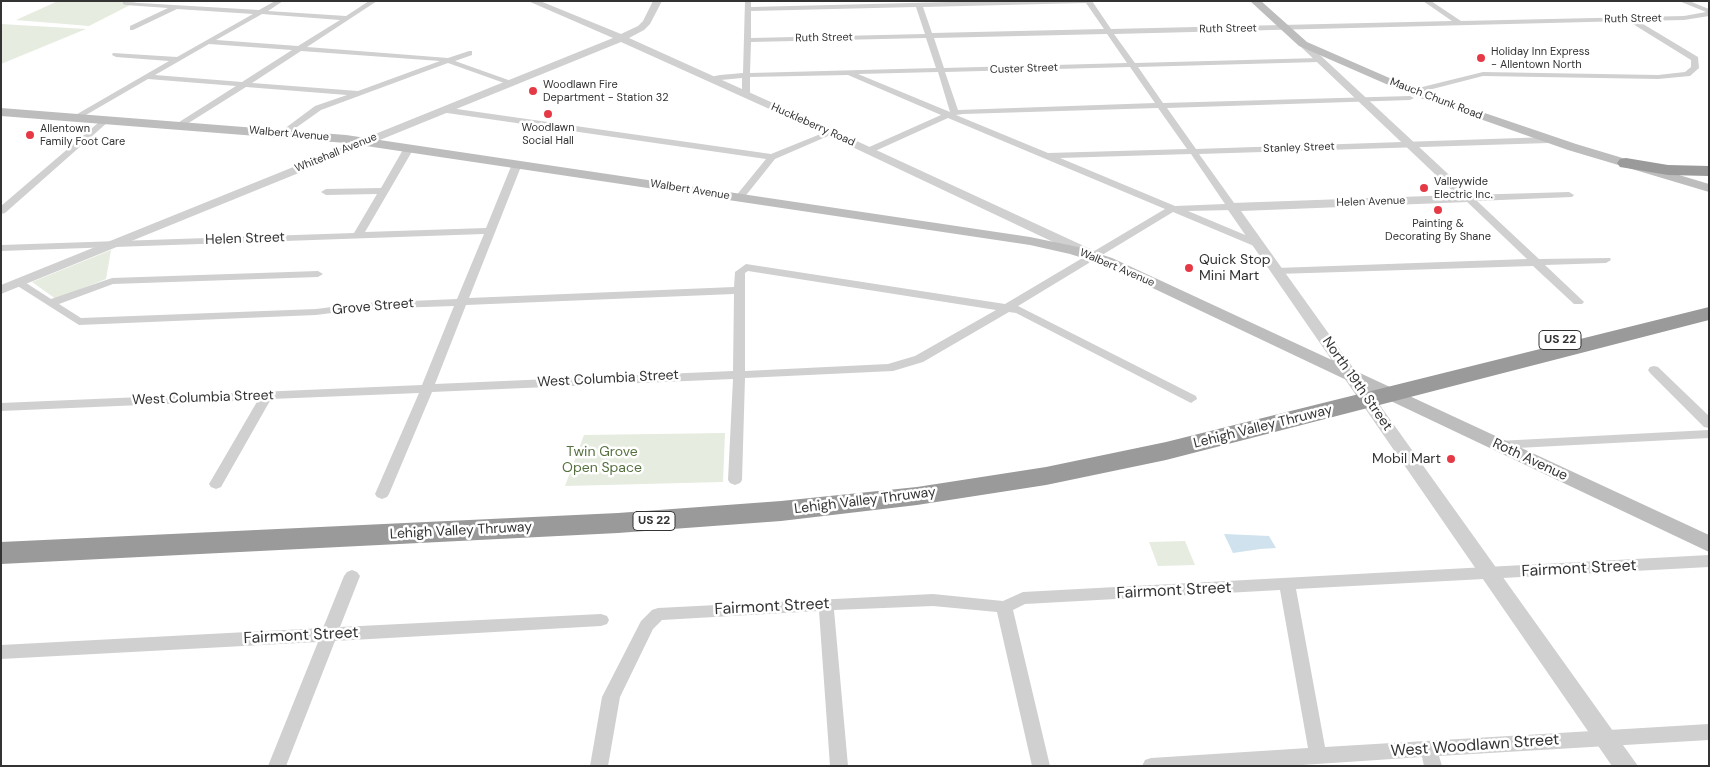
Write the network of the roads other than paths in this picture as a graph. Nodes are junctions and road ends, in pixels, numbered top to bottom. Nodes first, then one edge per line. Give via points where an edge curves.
1 (186, 1) edge
2 (280, 1) edge
3 (374, 1) edge
4 (532, 1) edge
5 (658, 1) edge
6 (1088, 1) edge
7 (1256, 1) edge
8 (1426, 1) edge
9 (1682, 1) edge
10 (125, 3) dead end
11 (748, 5) edge
12 (919, 5) junction
13 (175, 7) junction
14 (261, 12) junction
15 (1709, 13) edge
16 (348, 18) junction
17 (1629, 19) junction
18 (1460, 23) junction
19 (1285, 27) junction
20 (133, 28) dead end
21 (1109, 32) junction
22 (930, 36) junction
23 (621, 38) junction
24 (748, 40) junction
25 (208, 42) junction
26 (1303, 44) junction
27 (300, 49) junction
28 (469, 53) dead end
29 (116, 55) dead end
30 (179, 59) junction
31 (1336, 59) junction
32 (448, 60) junction
33 (1319, 60) junction
34 (1133, 65) junction
35 (942, 71) junction
36 (846, 73) junction
37 (748, 75) junction
38 (147, 77) junction
39 (713, 79) junction
40 (510, 82) junction
41 (245, 84) junction
42 (358, 93) junction
43 (746, 95) junction
44 (1412, 95) junction
45 (1362, 100) junction
46 (1161, 105) junction
47 (443, 110) junction
48 (4, 114) edge
49 (952, 114) junction
50 (76, 118) junction
51 (105, 120) junction
52 (180, 126) junction
53 (832, 133) junction
54 (283, 134) junction
55 (1550, 140) junction
56 (365, 141) junction
57 (1410, 144) junction
58 (1572, 147) junction
59 (409, 148) junction
60 (870, 150) junction
61 (1194, 152) junction
62 (1048, 156) junction
63 (772, 157) junction
64 (1626, 163) junction
65 (517, 164) junction
66 (1709, 171) edge
67 (1709, 188) edge
68 (384, 191) junction
69 (326, 192) dead end
70 (1709, 192) edge
71 (1569, 195) dead end
72 (740, 197) junction
73 (1468, 198) junction
74 (1232, 207) junction
75 (1172, 209) junction
76 (1, 211) edge
77 (488, 231) junction
78 (358, 235) junction
79 (115, 244) junction
80 (1258, 244) junction
81 (1, 248) edge
82 (1092, 255) junction
83 (1606, 260) dead end
84 (1535, 262) junction
85 (1277, 271) junction
86 (318, 274) dead end
87 (19, 283) junction
88 (1, 290) edge
89 (740, 290) junction
90 (461, 302) junction
91 (1578, 302) dead end
92 (50, 303) junction
93 (1709, 303) edge
94 (1006, 308) junction
95 (1709, 313) edge
96 (1654, 370) dead end
97 (739, 373) junction
98 (1352, 376) junction
99 (1417, 382) junction
100 (427, 388) junction
101 (267, 395) junction
102 (1191, 399) dead end
103 (1, 407) edge
104 (1294, 414) junction
105 (1709, 424) edge
106 (1709, 434) edge
107 (1498, 445) junction
108 (735, 480) dead end
109 (216, 484) dead end
110 (382, 494) dead end
111 (1, 537) edge
112 (1709, 544) edge
113 (1, 553) edge
114 (1709, 561) edge
115 (1491, 574) junction
116 (352, 576) dead end
117 (1287, 585) junction
118 (826, 604) junction
119 (1004, 607) junction
120 (601, 620) dead end
121 (330, 634) junction
122 (1, 652) edge
123 (1709, 732) edge
124 (1606, 738) junction
125 (1428, 748) junction
126 (1318, 756) junction
127 (1172, 765) edge
128 (277, 766) edge
129 (599, 766) edge
130 (838, 766) edge
131 (1041, 766) edge
132 (1151, 766) edge
133 (1433, 766) edge
134 (1626, 766) edge

1 - 13 street
2 - 14 street
3 - 16 street
4 - 23 street, Huckleberry Road
5 - 23 street, Whitehall Avenue via 641,28
6 - 12 street
6 - 21 street, North 19th Street
7 - 19 main road, Mauch Chunk Road
8 - 18 street
9 - 15 street
10 - 13 street
11 - 12 street
11 - 24 street
12 - 22 street
13 - 14 street
13 - 20 street
14 - 16 street
14 - 25 street
15 - 17 street, Ruth Street via 1684,18
16 - 27 street
17 - 18 street, Ruth Street
17 - 44 street via 1688,53 1697,66 1692,72 1679,76 1483,74
18 - 19 street, Ruth Street
19 - 21 street, Ruth Street
19 - 26 main road, Mauch Chunk Road
21 - 22 street, Ruth Street
21 - 34 street, North 19th Street
22 - 24 street, Ruth Street
22 - 35 street
23 - 39 street, Huckleberry Road
23 - 40 street, Whitehall Avenue
24 - 37 street
25 - 27 street
25 - 30 street
26 - 31 main road, Mauch Chunk Road
26 - 33 street
27 - 32 street
27 - 41 street
28 - 32 street
29 - 30 street
30 - 38 street
31 - 33 street, Custer Street
31 - 44 main road, Mauch Chunk Road
32 - 40 street
32 - 42 street
33 - 34 street, Custer Street
33 - 45 street
34 - 35 street, Custer Street
34 - 46 street, North 19th Street
35 - 36 street, Custer Street
35 - 49 street
36 - 37 street, Custer Street
36 - 49 street
37 - 39 street, Custer Street
37 - 43 street
38 - 41 street
38 - 50 street
39 - 43 street, Huckleberry Road
40 - 47 street, Whitehall Avenue
41 - 42 street
41 - 52 street
42 - 54 street via 318,108
43 - 53 street, Huckleberry Road
44 - 45 street
44 - 55 main road, Mauch Chunk Road
45 - 46 street
45 - 57 street
46 - 49 street
46 - 61 street, North 19th Street
47 - 56 street, Whitehall Avenue
47 - 63 street
48 - 50 main road, Walbert Avenue
49 - 60 street
49 - 62 street
50 - 51 main road, Walbert Avenue
51 - 52 main road, Walbert Avenue
51 - 76 street
52 - 54 main road, Walbert Avenue
53 - 60 street, Huckleberry Road
53 - 63 street
54 - 56 main road, Walbert Avenue
55 - 57 street, Stanley Street
55 - 58 main road, Mauch Chunk Road
56 - 59 main road, Walbert Avenue
56 - 79 street, Whitehall Avenue
57 - 61 street, Stanley Street
57 - 73 street
58 - 64 main road, Mauch Chunk Road
58 - 70 main road, Mauch Chunk Road
59 - 65 main road, Walbert Avenue
59 - 68 street
60 - 82 street, Huckleberry Road
61 - 62 street, Stanley Street
61 - 74 street, North 19th Street
62 - 75 street
63 - 72 street
64 - 66 highway via 1668,170
64 - 67 main road, Mauch Chunk Road
65 - 72 main road, Walbert Avenue
65 - 77 street
68 - 69 street
68 - 78 street
71 - 73 street, Helen Avenue
72 - 82 main road, Walbert Avenue via 1030,241
73 - 74 street, Helen Avenue
73 - 84 street
74 - 75 street, Helen Avenue
74 - 80 street, North 19th Street
75 - 80 street
75 - 82 street, West Columbia Street
77 - 78 street, Helen Street
77 - 90 street
78 - 79 street, Helen Street
79 - 81 street, Helen Street
79 - 87 street, Whitehall Avenue
80 - 85 street, North 19th Street
82 - 94 street, West Columbia Street
82 - 98 main road, Walbert Avenue
83 - 84 street
84 - 85 street
84 - 91 street
85 - 98 street, North 19th Street
86 - 92 street via 112,281
87 - 88 street, Whitehall Avenue
87 - 92 street, Grove Street
89 - 90 street, Grove Street
89 - 94 street via 740,272 751,266
89 - 97 street
90 - 92 street, Grove Street via 79,322
90 - 100 street
93 - 99 highway, Lehigh Valley Thruway / US 22
94 - 97 street, West Columbia Street via 947,344 905,364 872,370
94 - 102 street via 1019,310
95 - 99 highway, Lehigh Valley Thruway / US 22
96 - 105 street
97 - 100 street, West Columbia Street
97 - 108 street
98 - 107 main road, Roth Avenue
98 - 115 street, North 19th Street
99 - 104 highway, Lehigh Valley Thruway / US 22
100 - 101 street, West Columbia Street
100 - 110 street
101 - 103 street, West Columbia Street
101 - 109 street
104 - 111 highway, Lehigh Valley Thruway / US 22 via 1040,465 848,492 722,502
104 - 113 highway, Lehigh Valley Thruway / US 22 via 1166,451 1046,476 917,496 781,511 618,523
106 - 107 street
107 - 112 main road, Roth Avenue
114 - 115 street, Fairmont Street
115 - 117 street, Fairmont Street
115 - 124 street, North 19th Street
116 - 121 street
117 - 119 street, Fairmont Street via 1023,598
117 - 126 street
118 - 119 street, Fairmont Street via 934,600
118 - 129 street, Fairmont Street via 654,616 646,625 611,697
118 - 130 street
119 - 131 street
120 - 121 street, Fairmont Street
121 - 122 street, Fairmont Street
121 - 128 street
123 - 124 street, West Woodlawn Street
124 - 125 street, West Woodlawn Street
124 - 134 street, North 19th Street
125 - 126 street, West Woodlawn Street
125 - 133 street
126 - 127 street, West Woodlawn Street
127 - 132 street, West Woodlawn Street

